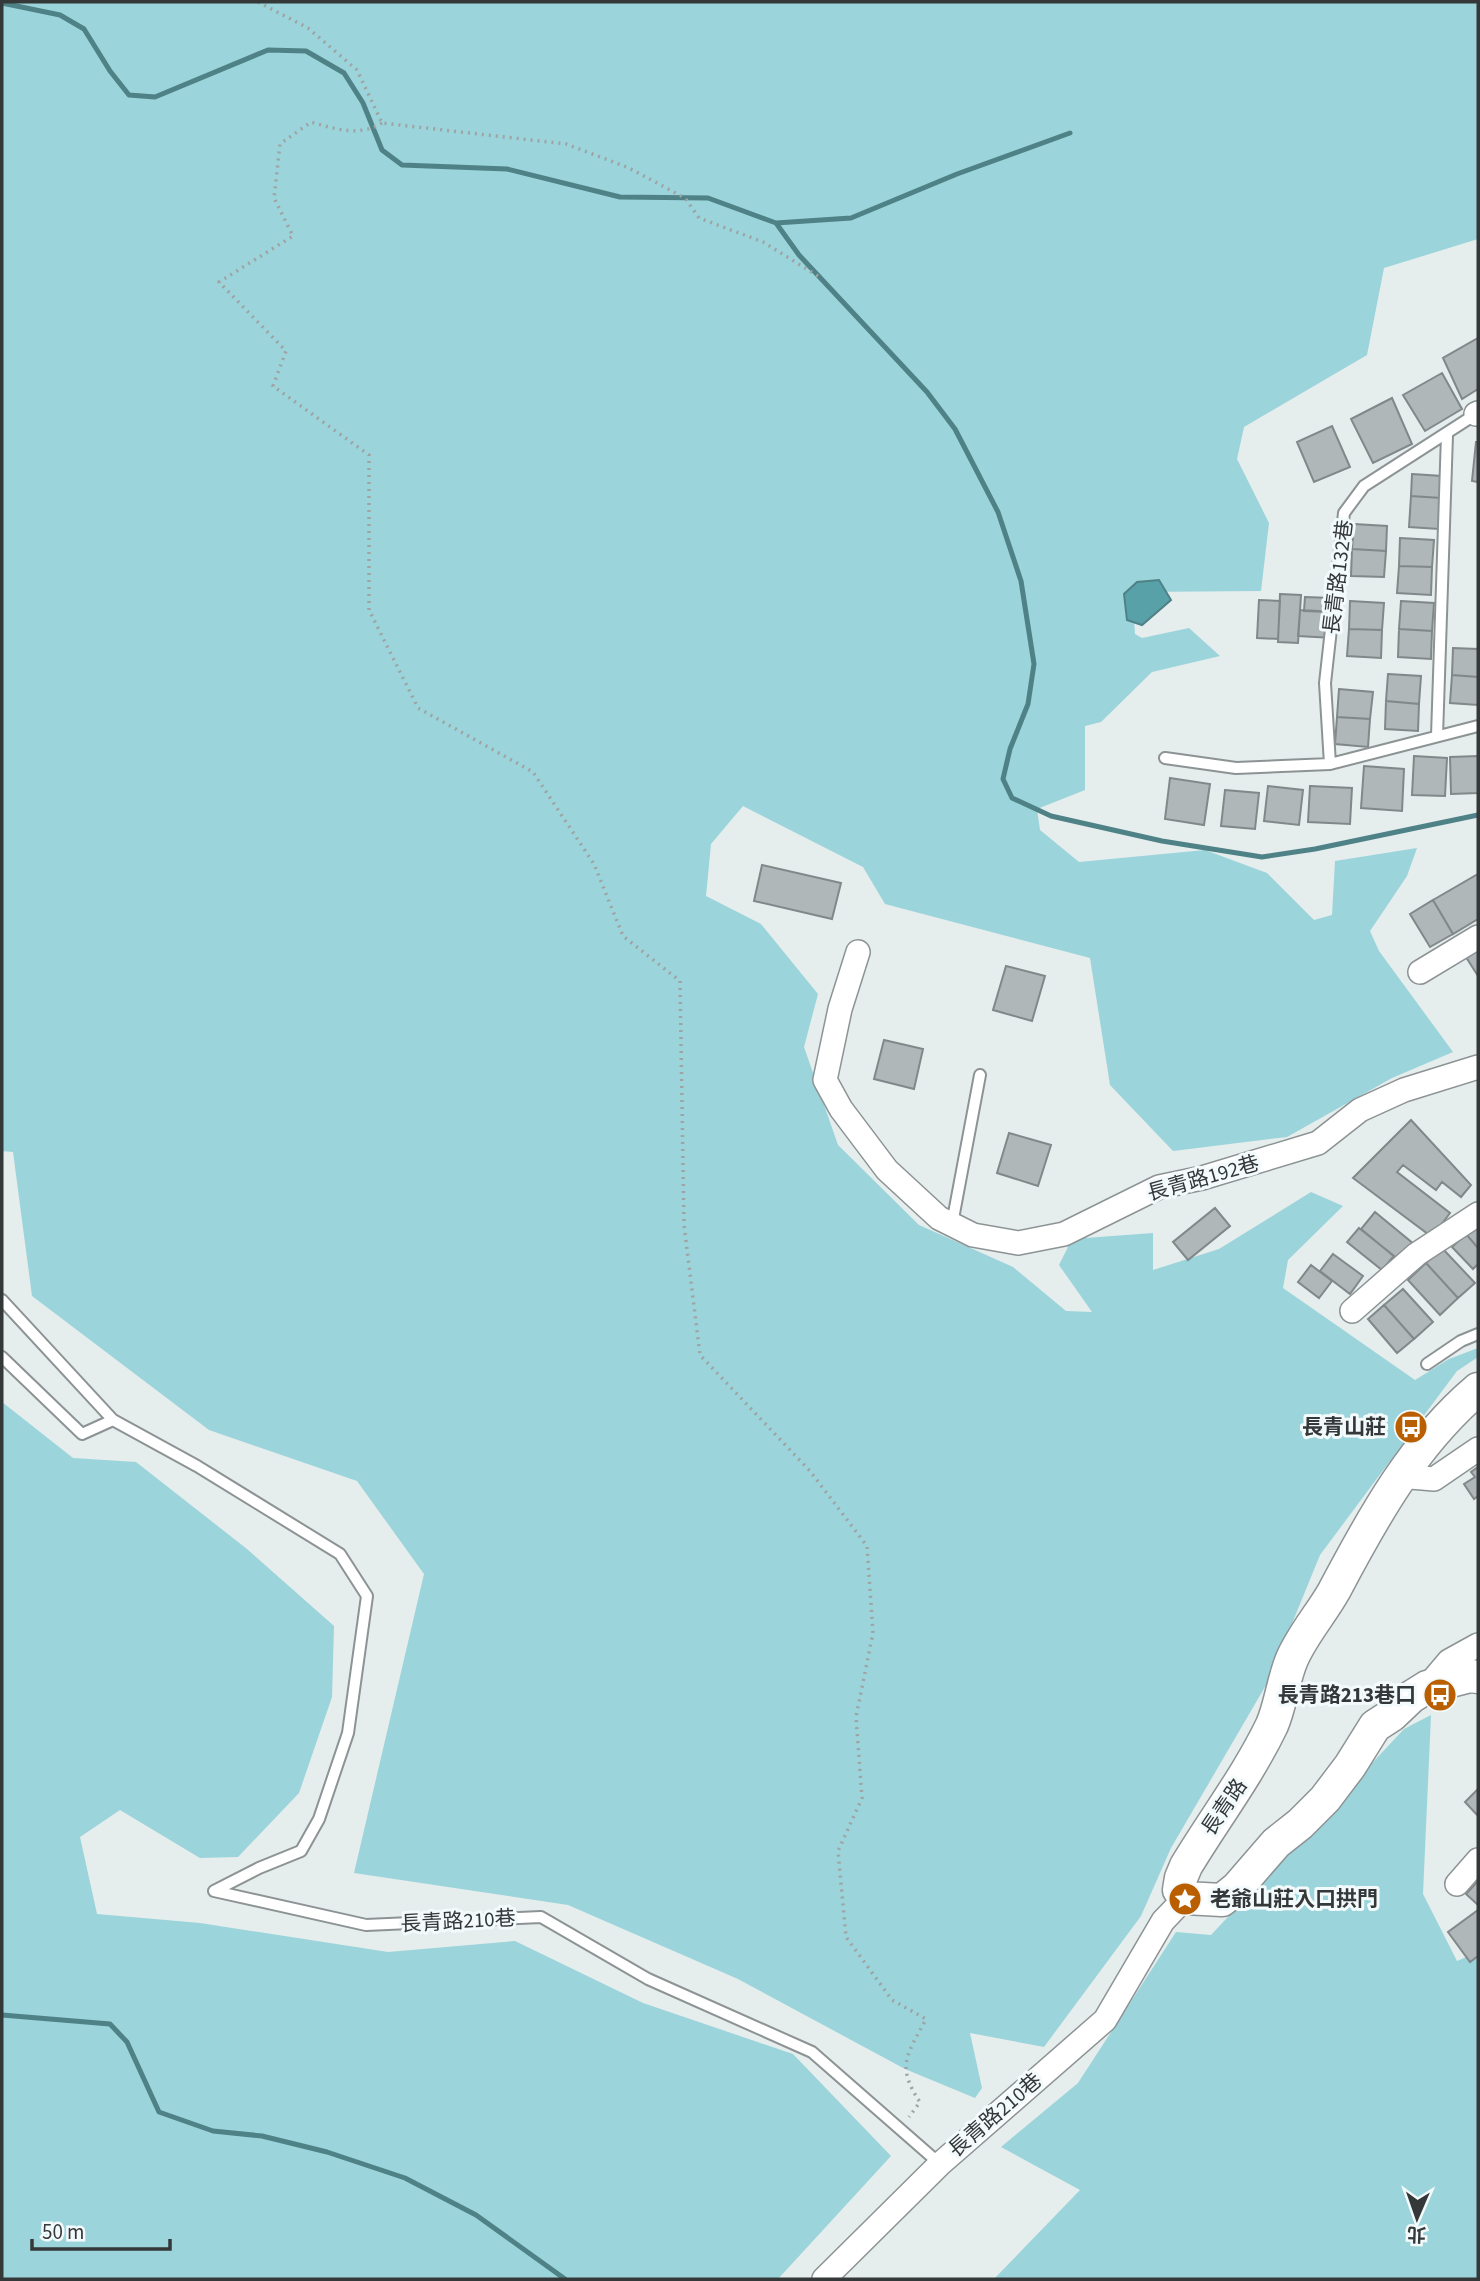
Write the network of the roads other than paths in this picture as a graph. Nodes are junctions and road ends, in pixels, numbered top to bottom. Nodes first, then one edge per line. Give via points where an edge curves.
1 (1477, 413) edge
2 (1447, 435) junction
3 (1478, 726) edge
4 (1437, 736) junction
5 (1165, 758) dead end
6 (1330, 764) junction
7 (1478, 937) edge
8 (858, 952) dead end
9 (1420, 972) dead end
10 (1478, 1067) edge
11 (980, 1075) dead end
12 (1478, 1214) edge
13 (952, 1224) junction
14 (2, 1300) edge
15 (1352, 1311) dead end
16 (1478, 1334) edge
17 (2, 1357) edge
18 (1427, 1364) dead end
19 (1478, 1389) edge
20 (113, 1420) junction
21 (1478, 1449) edge
22 (1399, 1476) junction
23 (1478, 1645) edge
24 (1478, 1677) edge
25 (1427, 1687) junction
26 (1478, 1860) edge
27 (1457, 1884) dead end
28 (1185, 1898) junction
29 (940, 2164) junction
30 (824, 2279) edge

1 - 2 lane, 長青路132巷
2 - 4 lane
2 - 6 lane, 長青路132巷 via 1364,486 1345,513 1325,683
3 - 4 lane
4 - 6 lane
5 - 6 lane via 1236,768
7 - 9 street
8 - 13 street, 長青路192巷 via 825,1080 887,1170 939,1218
10 - 13 street, 長青路192巷 via 1404,1090 1360,1110 1318,1143 1159,1187 1064,1234 1018,1243 973,1235
11 - 13 lane
12 - 15 street via 1417,1254
14 - 20 lane, 長青路210巷
16 - 18 lane
17 - 20 lane via 82,1434
19 - 22 street, 長青路 via 1452,1410
20 - 29 lane, 長青路210巷 via 340,1554 367,1596 348,1733 319,1819 302,1851 214,1891 366,1925 541,1917 648,1979 812,2052
21 - 22 street via 1434,1479
22 - 28 street, 長青路 via 1292,1659 1273,1723 1244,1779 1186,1866 1179,1890
23 - 25 street via 1449,1661
24 - 25 street
25 - 28 street via 1375,1726 1325,1799 1276,1843 1237,1888 1222,1900
26 - 27 street
28 - 29 street, 長青路210巷 via 1163,1921 1105,2020
29 - 30 street

